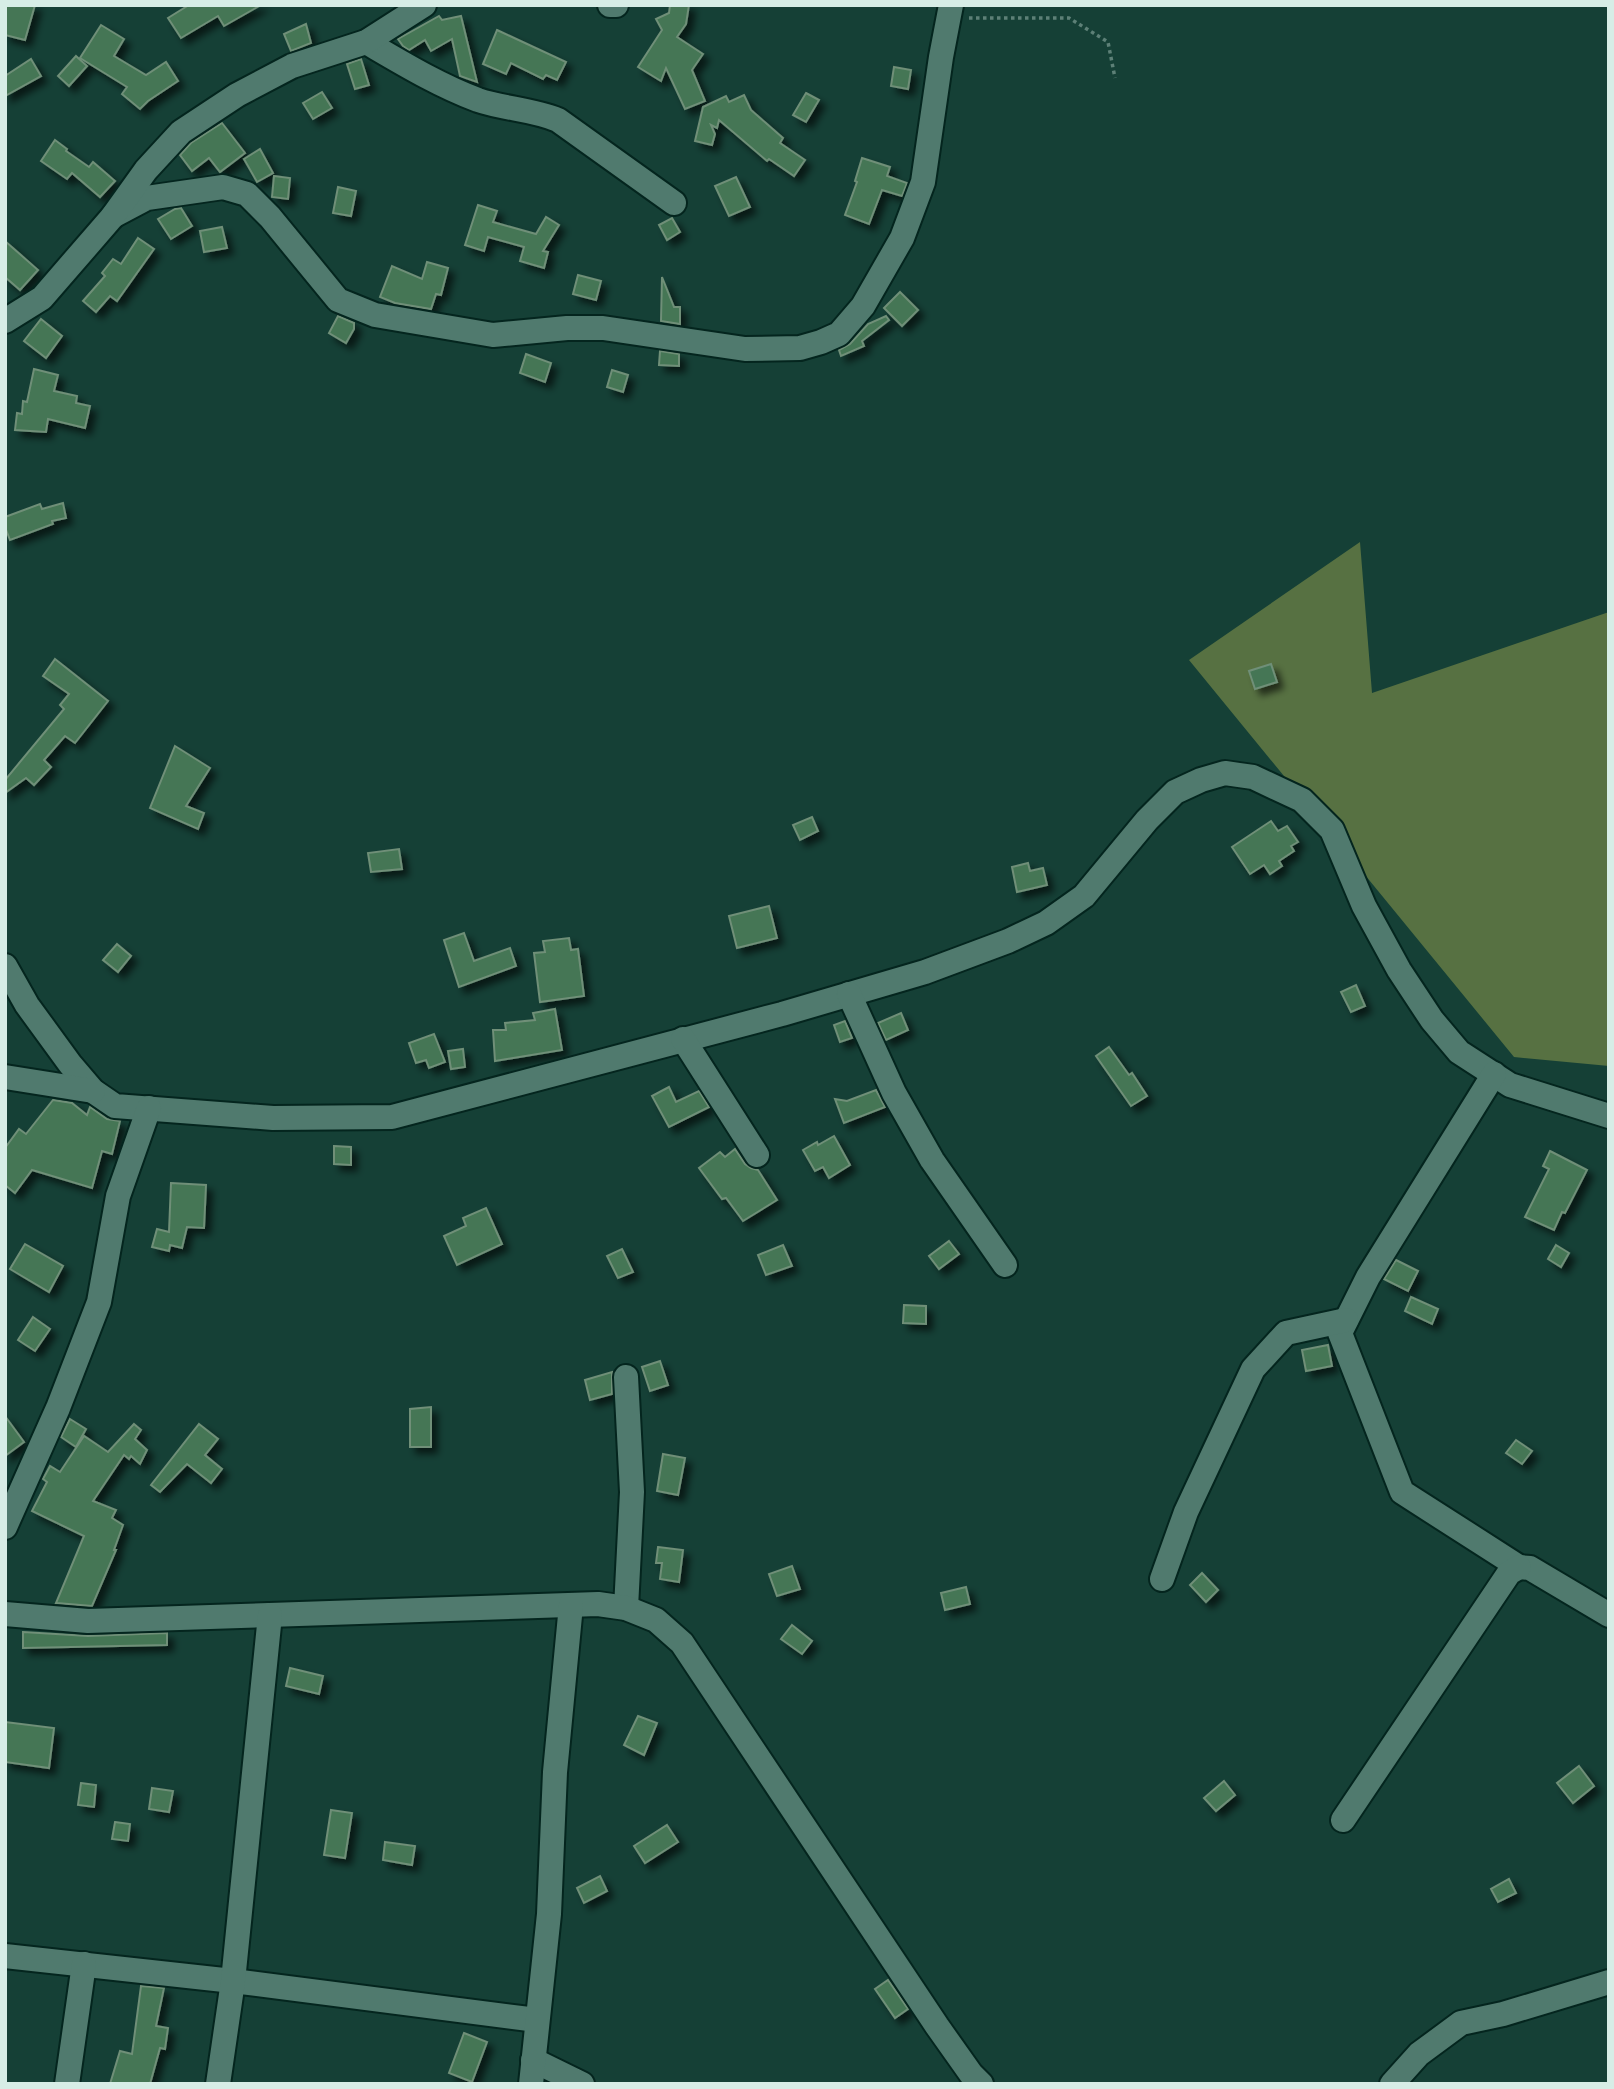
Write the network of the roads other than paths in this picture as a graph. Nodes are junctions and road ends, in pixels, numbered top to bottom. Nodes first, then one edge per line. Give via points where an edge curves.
1 (424, 5) edge
2 (610, 5) edge
3 (616, 5) edge
4 (950, 12) edge
5 (366, 42) junction
6 (674, 203) dead end
7 (113, 216) junction
8 (5, 321) edge
9 (5, 966) edge
10 (849, 994) junction
11 (683, 1040) junction
12 (1494, 1074) junction
13 (5, 1077) edge
14 (93, 1091) junction
15 (149, 1108) junction
16 (1609, 1116) edge
17 (757, 1155) dead end
18 (1004, 1265) dead end
19 (1346, 1320) junction
20 (626, 1377) dead end
21 (12, 1494) edge
22 (5, 1527) edge
23 (1519, 1567) junction
24 (1162, 1579) dead end
25 (571, 1605) junction
26 (626, 1608) junction
27 (1607, 1611) edge
28 (5, 1614) edge
29 (270, 1615) junction
30 (1343, 1820) dead end
31 (5, 1956) edge
32 (84, 1964) junction
33 (233, 1981) junction
34 (1609, 1982) edge
35 (537, 2020) junction
36 (532, 2072) edge
37 (67, 2084) edge
38 (218, 2084) edge
39 (582, 2084) edge
40 (981, 2084) edge
41 (1392, 2084) edge

1 - 5 street
2 - 3 street
4 - 7 street via 923,182 902,238 863,306 839,334 800,348 745,349 603,328 493,335 375,315 338,300 247,194 223,187 147,198
5 - 6 street via 476,99 558,120
5 - 7 street via 292,66 181,132
7 - 8 street via 42,298
9 - 14 street via 27,1004
10 - 11 street
10 - 12 street via 925,972 1046,923 1084,896 1175,792 1225,773 1253,777 1302,800 1332,830 1364,906 1432,1020 1459,1052
10 - 18 street via 894,1093 932,1160
11 - 15 street via 392,1117 273,1118
11 - 17 street
12 - 16 street via 1510,1085
12 - 19 street
13 - 14 street
14 - 15 street via 115,1106
15 - 21 street via 118,1196 99,1302 58,1408
19 - 23 street via 1340,1333 1402,1492
19 - 24 street via 1286,1333 1253,1369 1186,1512
20 - 26 street via 632,1492
21 - 22 street
23 - 27 street via 1530,1568
23 - 30 street via 1509,1573
25 - 26 street
25 - 29 street
25 - 35 street
26 - 40 street via 656,1620 682,1643 937,2026
28 - 29 street via 88,1621
29 - 33 street
31 - 32 street
32 - 33 street
32 - 37 street
33 - 35 street
33 - 38 street
34 - 41 street via 1461,2023 1419,2054
35 - 36 street
36 - 39 street

